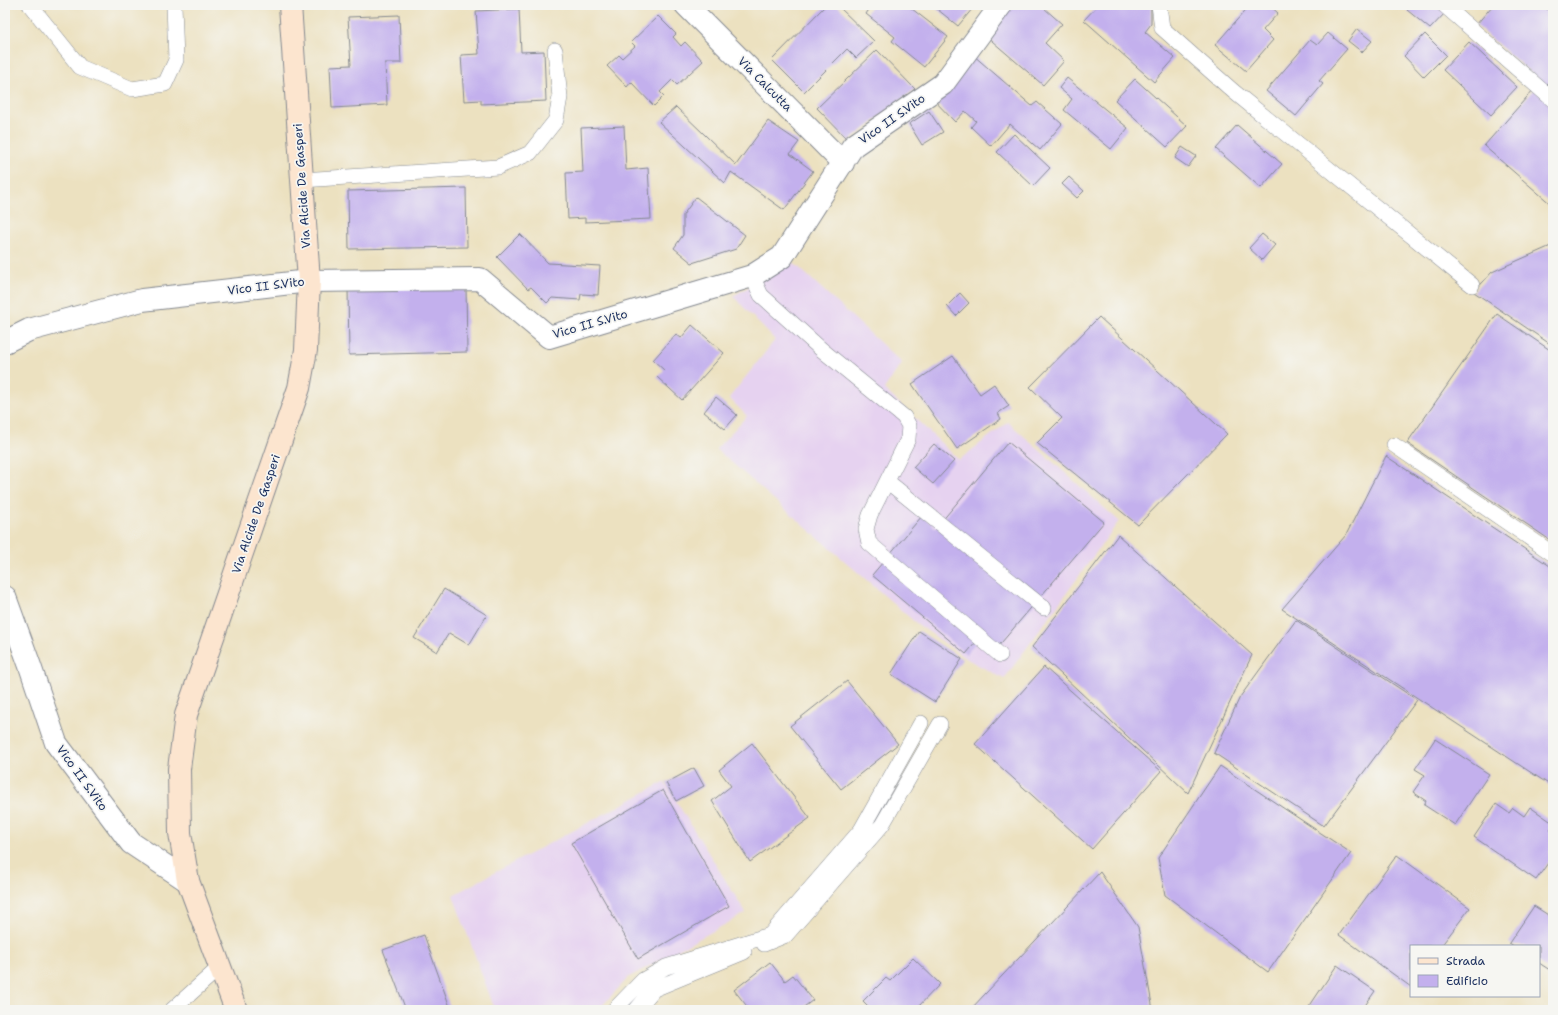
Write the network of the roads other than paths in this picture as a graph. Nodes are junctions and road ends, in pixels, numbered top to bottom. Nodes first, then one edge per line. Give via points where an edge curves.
1 (30, 5) edge
2 (174, 5) edge
3 (290, 5) edge
4 (686, 5) edge
5 (1002, 5) edge
6 (1159, 5) edge
7 (1444, 5) edge
8 (555, 50) dead end
9 (1553, 100) edge
10 (843, 163) junction
11 (302, 180) junction
12 (752, 276) junction
13 (309, 281) junction
14 (1472, 285) dead end
15 (5, 342) edge
16 (1394, 445) dead end
17 (887, 480) junction
18 (1553, 554) edge
19 (5, 597) edge
20 (1044, 608) dead end
21 (1000, 655) dead end
22 (921, 723) dead end
23 (940, 724) dead end
24 (188, 881) junction
25 (220, 967) junction
26 (172, 1010) edge
27 (236, 1010) edge
28 (614, 1010) edge
29 (636, 1010) edge

1 - 2 lane via 80,67 132,89 165,84 176,60
3 - 11 street, Via Alcide De Gasperi
4 - 10 street, Via Calcutta
5 - 10 street, Vico II S.Vito via 943,84 854,146
6 - 14 lane via 1162,28 1234,91
7 - 9 lane
8 - 11 lane via 560,98 556,120 530,153 498,167
10 - 12 street, Vico II S.Vito via 782,257
11 - 13 street, Via Alcide De Gasperi
12 - 13 street, Vico II S.Vito via 549,337 480,279
12 - 17 lane via 761,295 822,350 904,417 909,426 908,439
13 - 15 street, Vico II S.Vito via 142,300 29,330
13 - 24 street, Via Alcide De Gasperi via 306,350 299,388 186,716 179,769 179,798 180,833
16 - 18 lane
17 - 20 lane
17 - 21 lane via 870,515 866,529 868,543
19 - 24 street, Vico II S.Vito via 56,744 131,843
22 - 28 lane via 861,830 770,935 666,967 643,980
23 - 29 lane via 882,824 786,935 654,989
24 - 25 street, Via Alcide De Gasperi
25 - 26 lane
25 - 27 street, Via Alcide De Gasperi

